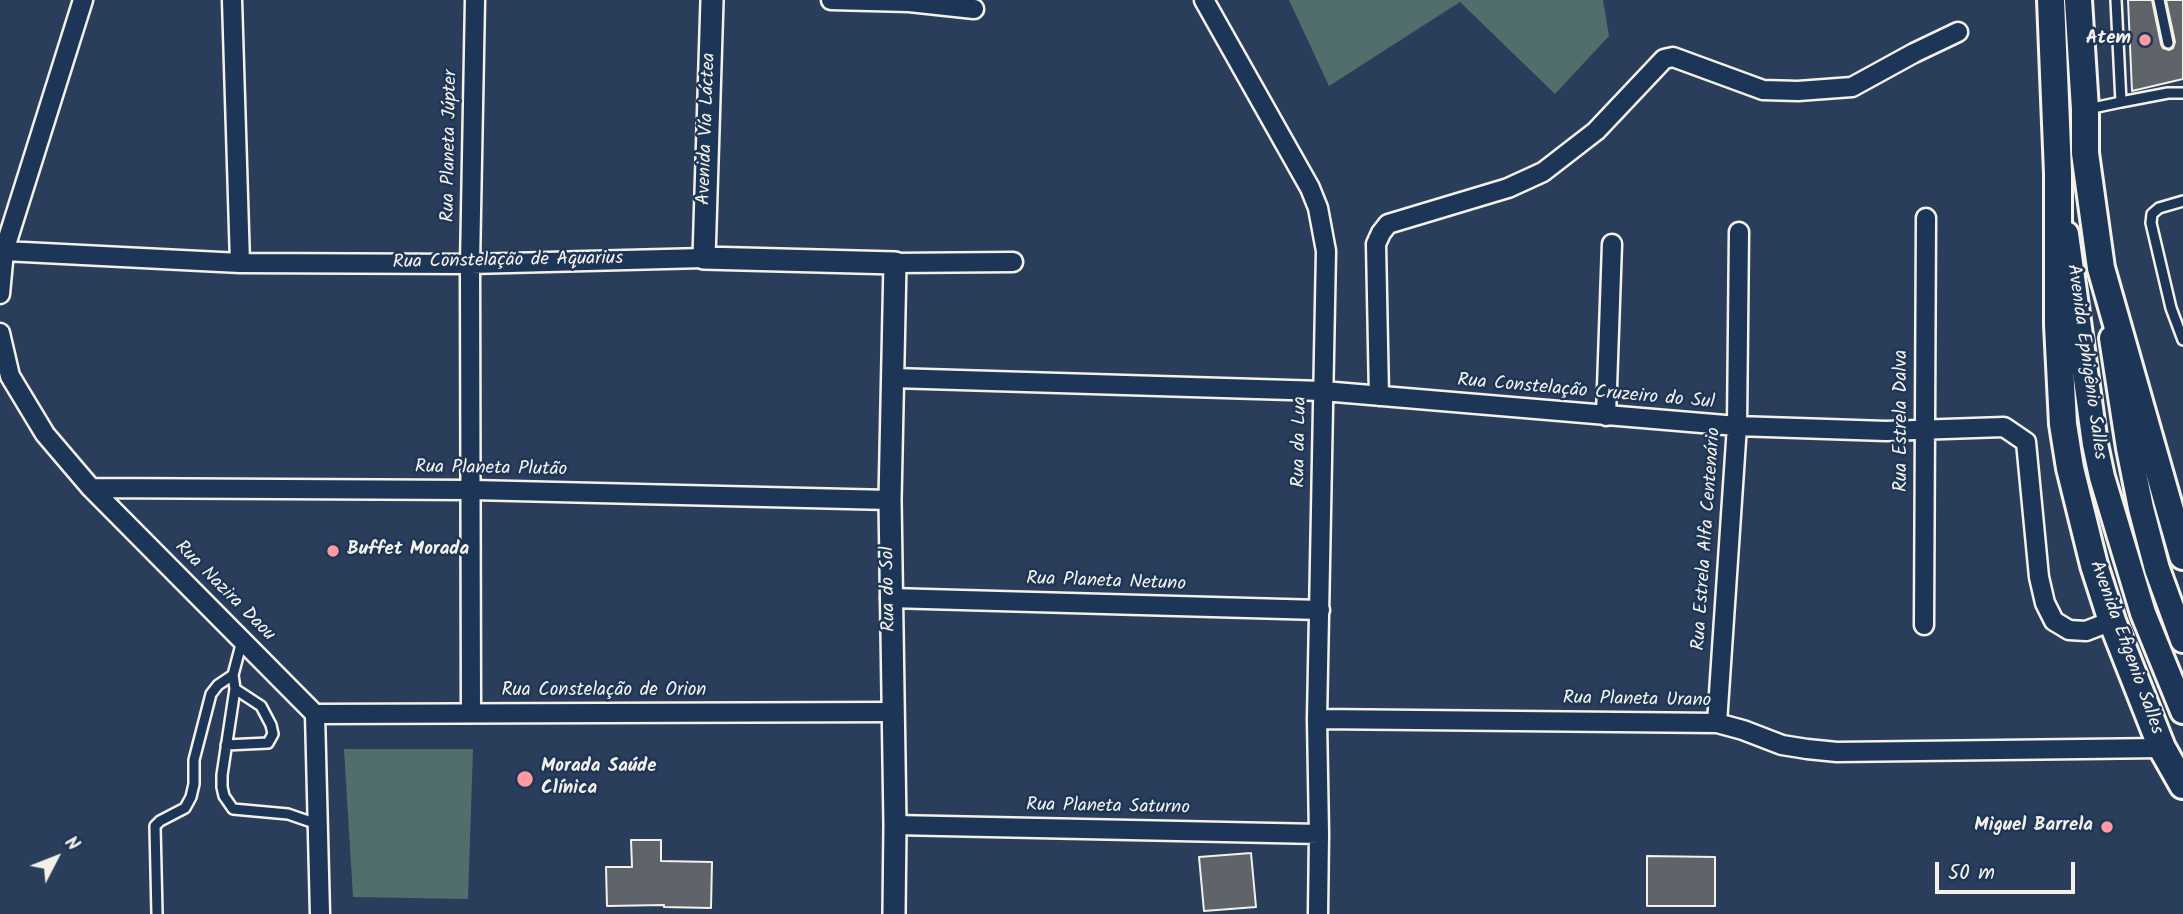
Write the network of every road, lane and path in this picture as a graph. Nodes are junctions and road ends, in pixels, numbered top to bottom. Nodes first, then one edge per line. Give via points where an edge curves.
1 (83, 0) edge
2 (232, 0) edge
3 (475, 0) edge
4 (712, 0) edge
5 (831, 0) edge
6 (1204, 0) edge
7 (2051, 0) edge
8 (2078, 0) edge
9 (2116, 0) edge
10 (2160, 0) edge
11 (909, 1) edge
12 (974, 9) dead end
13 (1958, 32) dead end
14 (2168, 43) dead end
15 (2183, 93) edge
16 (2121, 102) junction
17 (2085, 110) junction
18 (2057, 173) junction
19 (2183, 201) edge
20 (1926, 218) dead end
21 (1739, 232) dead end
22 (1612, 244) dead end
23 (4, 251) junction
24 (704, 258) junction
25 (1013, 262) dead end
26 (240, 263) junction
27 (895, 263) junction
28 (470, 264) junction
29 (2101, 268) junction
30 (0, 294) edge
31 (0, 333) edge
32 (2183, 340) edge
33 (893, 378) junction
34 (1323, 391) junction
35 (1379, 396) junction
36 (1606, 416) junction
37 (1737, 426) junction
38 (1924, 429) junction
39 (91, 488) junction
40 (472, 490) junction
41 (890, 500) junction
42 (2177, 515) edge
43 (2183, 556) edge
44 (890, 598) junction
45 (1320, 610) junction
46 (2112, 621) junction
47 (1924, 625) dead end
48 (242, 640) junction
49 (2183, 640) edge
50 (233, 675) junction
51 (235, 689) junction
52 (2183, 710) edge
53 (892, 712) junction
54 (315, 713) junction
55 (471, 713) junction
56 (1317, 719) junction
57 (1717, 723) junction
58 (226, 745) junction
59 (2162, 748) junction
60 (2183, 785) edge
61 (317, 824) junction
62 (895, 825) junction
63 (1319, 834) junction
64 (157, 914) edge
65 (320, 914) edge
66 (894, 914) edge
67 (1318, 914) edge

1 - 23 street
2 - 26 street
3 - 28 street, Rua Planeta Júpter
4 - 24 street, Avenida Vía Láctea
5 - 11 street
6 - 34 street, Rua da Lua via 1318,208 1326,251
7 - 18 main road, Avenida Ephigênio Salles
8 - 17 main road, Avenida Ephigênio Salles
9 - 16 lane
10 - 14 lane
11 - 12 street
13 - 35 street via 1852,87 1763,90 1673,57 1664,59 1596,131 1543,172 1508,188 1388,224 1376,244
15 - 16 lane
16 - 17 lane
17 - 29 main road, Avenida Ephigênio Salles via 2085,153
18 - 46 main road, Avenida Efigenio Salles via 2063,424 2079,509
18 - 52 main road, Avenida Ephigênio Salles via 2095,444 2143,613
19 - 32 lane via 2159,208 2151,223
20 - 38 street, Rua Estrela Dalva
21 - 37 street, Rua Estrela Alfa Centenário
22 - 36 street
23 - 26 street, Rua Constelação de Aquarius
23 - 30 street
24 - 27 street, Rua Constelação de Aquarius
24 - 28 street, Rua Constelação de Aquarius
25 - 27 street, Rua Constelação de Aquarius
26 - 28 street, Rua Constelação de Aquarius
27 - 33 street, Rua do Sol
28 - 40 street, Rua Planeta Júpter
29 - 42 main road, Avenida Ephigênio Salles
29 - 49 main road, Avenida Ephigênio Salles via 2141,508
31 - 39 street, Rua Nazira Daou via 10,376 45,434
33 - 34 street, Rua Constelação Cruzeiro do Sul
33 - 41 street, Rua do Sol
34 - 35 street, Rua Constelação Cruzeiro do Sul
34 - 45 street, Rua da Lua
35 - 36 street, Rua Constelação Cruzeiro do Sul
36 - 37 street, Rua Constelação Cruzeiro do Sul
37 - 38 street, Rua Constelação Cruzeiro do Sul
37 - 57 street, Rua Estrela Alfa Centenário
38 - 46 street, Rua Constelação Cruzeiro do Sul via 2004,427 2026,442 2045,603 2054,621 2069,630 2086,631
38 - 47 street, Rua Estrela Dalva
39 - 40 street, Rua Planeta Plutão
39 - 48 street, Rua Nazira Daou
40 - 41 street, Rua Planeta Plutão
40 - 55 street, Rua Planeta Júpter
41 - 44 street, Rua do Sol
42 - 43 main road, Avenida Ephigênio Salles
44 - 45 street, Rua Planeta Netuno
44 - 53 street, Rua do Sol
45 - 56 street, Rua da Lua
46 - 59 main road, Avenida Efigenio Salles
48 - 50 lane
48 - 54 street, Rua Nazira Daou
50 - 51 lane
50 - 64 lane via 211,694 194,760 191,797 184,808 155,826
51 - 58 lane
51 - 58 lane via 261,706 272,734 268,743
53 - 55 street, Rua Constelação de Orion
53 - 62 street, Rua do Sol
54 - 55 street, Rua Constelação de Orion
54 - 61 street
56 - 57 street, Rua Planeta Urano
56 - 63 street, Rua da Lua
57 - 59 street, Rua Planeta Urano via 1782,745 1837,752
58 - 61 lane via 222,787 233,809 288,814
59 - 60 main road, Avenida Efigenio Salles
61 - 65 street
62 - 63 street, Rua Planeta Saturno
62 - 66 street, Rua do Sol
63 - 67 street, Rua da Lua

